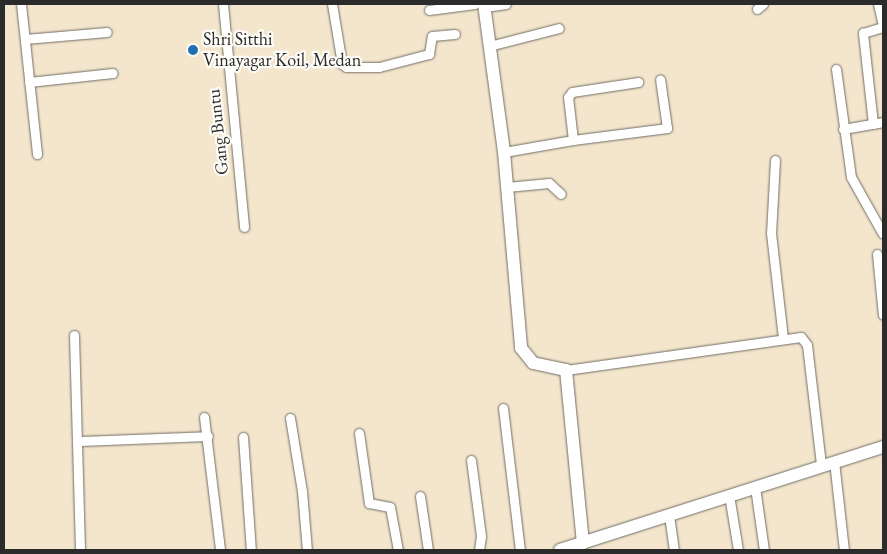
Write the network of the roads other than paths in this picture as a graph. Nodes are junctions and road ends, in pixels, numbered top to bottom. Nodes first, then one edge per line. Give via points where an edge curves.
1 (21, 4) edge
2 (223, 4) edge
3 (332, 4) edge
4 (506, 4) edge
5 (878, 4) edge
6 (481, 5) edge
7 (429, 10) dead end
8 (883, 26) edge
9 (559, 28) dead end
10 (107, 32) dead end
11 (456, 34) dead end
12 (25, 39) junction
13 (489, 46) junction
14 (836, 69) dead end
15 (113, 73) dead end
16 (660, 79) dead end
17 (29, 82) junction
18 (638, 82) dead end
19 (883, 122) edge
20 (873, 124) junction
21 (843, 129) junction
22 (573, 140) junction
23 (504, 152) junction
24 (37, 154) dead end
25 (776, 160) dead end
26 (507, 188) junction
27 (561, 194) dead end
28 (244, 227) dead end
29 (883, 234) edge
30 (877, 254) dead end
31 (883, 315) edge
32 (74, 335) dead end
33 (783, 338) junction
34 (566, 370) junction
35 (503, 408) dead end
36 (204, 416) dead end
37 (290, 418) dead end
38 (359, 433) dead end
39 (208, 436) junction
40 (243, 437) dead end
41 (78, 441) junction
42 (883, 447) edge
43 (472, 460) dead end
44 (834, 461) junction
45 (821, 465) junction
46 (755, 487) junction
47 (729, 495) junction
48 (420, 496) dead end
49 (669, 515) junction
50 (577, 546) edge
51 (80, 550) edge
52 (220, 550) edge
53 (251, 550) edge
54 (307, 550) edge
55 (398, 550) edge
56 (428, 550) edge
57 (479, 550) edge
58 (520, 550) edge
59 (560, 550) edge
60 (674, 550) edge
61 (738, 550) edge
62 (764, 550) edge
63 (844, 550) edge

1 - 12 street
2 - 28 street, Gang Buntu
3 - 11 street via 342,64 346,67 379,67 429,54 430,38
4 - 6 street
5 - 8 street
6 - 7 street
6 - 13 street
8 - 20 street via 862,33
9 - 13 street
10 - 12 street
12 - 17 street
13 - 23 street
14 - 21 street
15 - 17 street
16 - 22 street via 667,128
17 - 24 street
18 - 22 street via 570,94
19 - 20 street
20 - 21 street
21 - 29 street via 851,177
22 - 23 street
23 - 26 street
25 - 33 street via 771,233
26 - 27 street via 549,183
26 - 34 street via 521,348 533,363
30 - 31 street
32 - 41 street
33 - 34 street
33 - 45 street via 801,338 807,345
34 - 50 street
35 - 58 street
36 - 39 street
37 - 54 street via 302,491
38 - 55 street via 370,503 390,507
39 - 41 street
39 - 52 street
40 - 53 street
41 - 51 street
42 - 44 street
43 - 57 street
44 - 45 street
44 - 63 street
45 - 46 street
46 - 47 street
46 - 62 street
47 - 49 street
47 - 61 street
48 - 56 street
49 - 50 street
49 - 60 street
50 - 59 street

